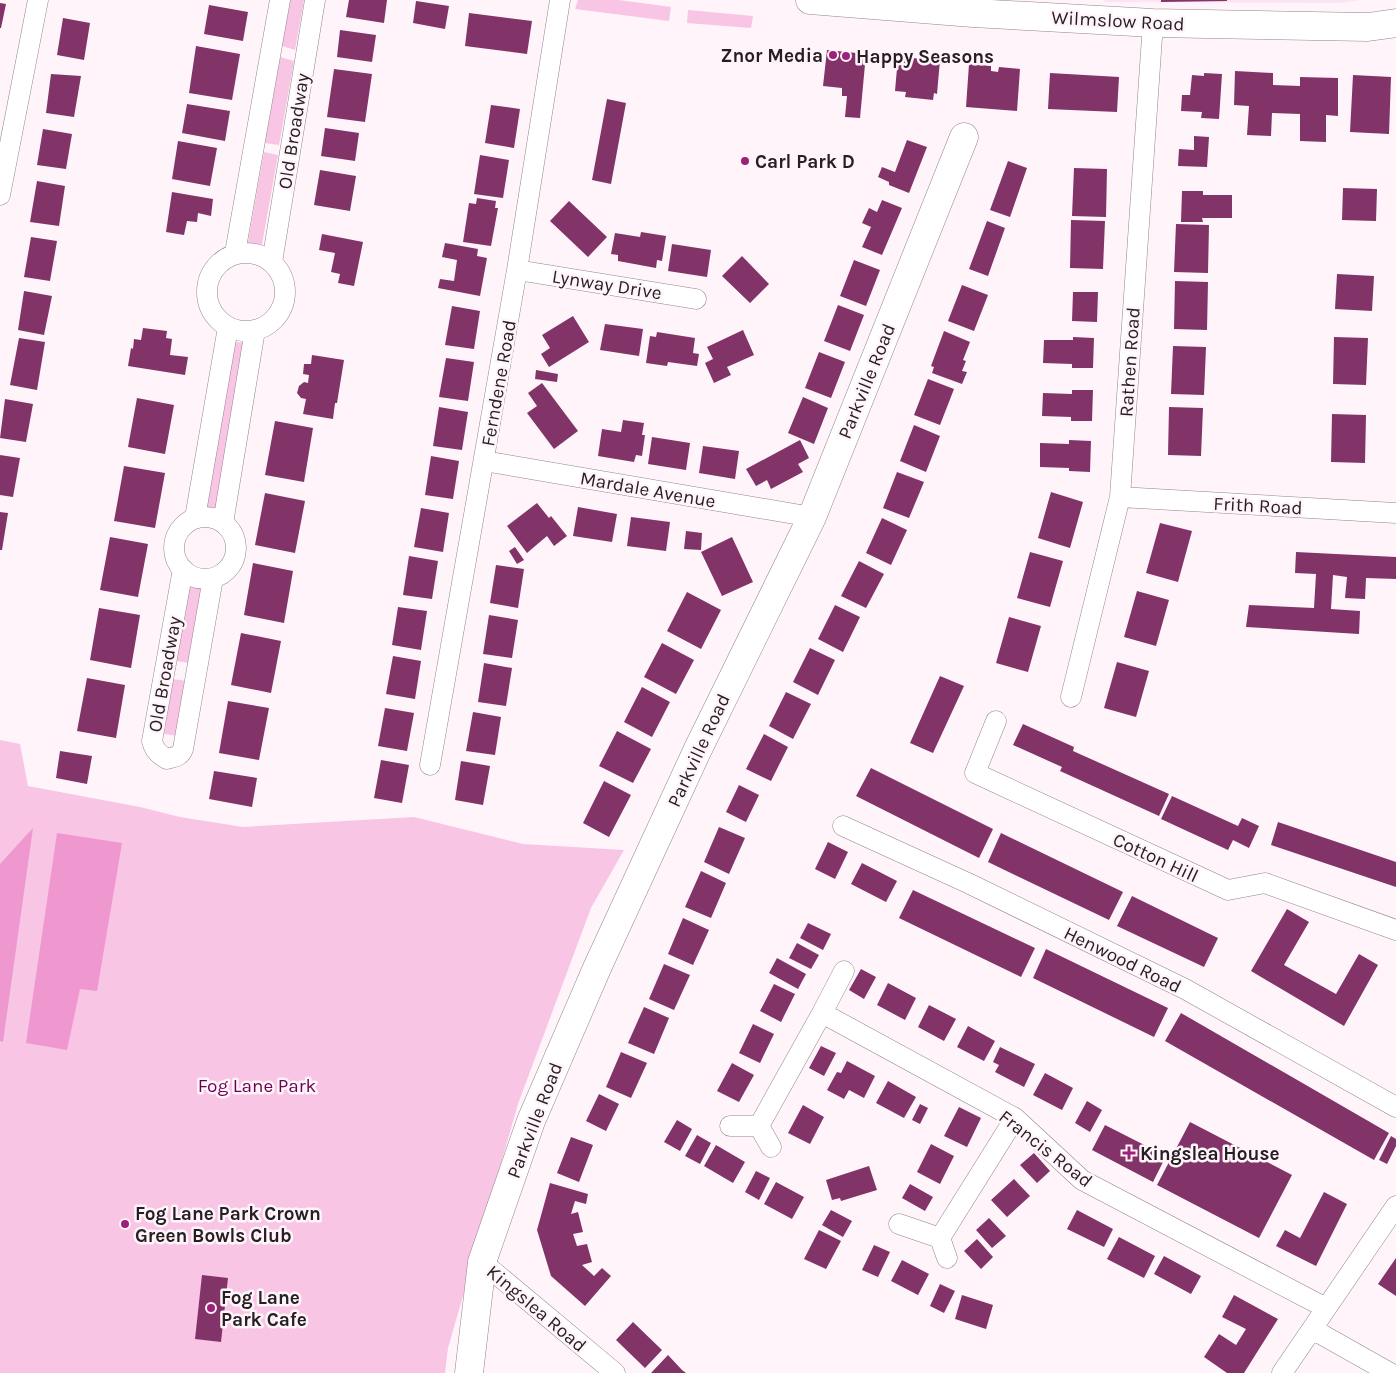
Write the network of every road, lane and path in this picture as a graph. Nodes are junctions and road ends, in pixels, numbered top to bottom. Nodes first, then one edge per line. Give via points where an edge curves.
1 (38, 0) edge
2 (280, 0) edge
3 (315, 0) edge
4 (560, 0) edge
5 (810, 0) edge
6 (1046, 8) edge
7 (1153, 23) junction
8 (1396, 23) edge
9 (964, 137) dead end
10 (0, 195) edge
11 (235, 254) junction
12 (272, 262) junction
13 (517, 270) junction
14 (696, 299) dead end
15 (228, 327) junction
16 (255, 330) junction
17 (484, 461) junction
18 (1120, 497) junction
19 (1396, 513) edge
20 (812, 517) junction
21 (194, 518) junction
22 (223, 523) junction
23 (183, 569) junction
24 (213, 578) junction
25 (1071, 697) dead end
26 (996, 722) dead end
27 (430, 765) dead end
28 (843, 826) dead end
29 (1396, 930) edge
30 (844, 971) dead end
31 (822, 1013) junction
32 (1396, 1107) edge
33 (1015, 1118) junction
34 (730, 1126) dead end
35 (759, 1126) junction
36 (771, 1147) dead end
37 (1396, 1206) edge
38 (899, 1224) dead end
39 (940, 1238) junction
40 (947, 1258) dead end
41 (482, 1262) junction
42 (1326, 1308) junction
43 (1312, 1329) junction
44 (469, 1373) edge
45 (615, 1373) edge
46 (1282, 1373) edge
47 (1390, 1373) edge

1 - 10 street
2 - 11 street, Old Broadway
3 - 12 street, Old Broadway
4 - 13 street, Ferndene Road
5 - 6 street, Wilmslow Road
6 - 7 street, Wilmslow Road
7 - 8 street, Wilmslow Road via 1368,27
7 - 18 street, Rathen Road
9 - 20 street, Parkville Road
11 - 12 street via 253,253
11 - 15 street via 212,270 207,283 206,296 210,308
12 - 16 street via 285,285 284,299 280,312 271,322
13 - 14 street, Lynway Drive
13 - 17 street, Ferndene Road
15 - 16 street
15 - 21 street
16 - 22 street
17 - 20 street, Mardale Avenue
17 - 27 street, Ferndene Road
18 - 19 street, Frith Road
18 - 25 street, Rathen Road
20 - 41 street, Parkville Road via 697,751 593,977 531,1121
21 - 22 street via 212,518
21 - 23 street via 178,531 175,540 174,550
22 - 24 street via 232,534 236,552 228,568
23 - 24 street via 196,577
23 - 24 street, Old Broadway via 152,741 153,747 167,759 178,756 183,749
26 - 29 street, Cotton Hill via 975,773 1228,890 1265,883
28 - 32 street, Henwood Road via 1185,989
30 - 31 street
31 - 33 street, Francis Road
31 - 35 street
33 - 39 street
33 - 42 street, Francis Road via 1082,1180
34 - 35 street
35 - 36 street
37 - 42 street
38 - 39 street
39 - 40 street
41 - 44 street, Parkville Road
41 - 45 street, Kingslea Road
42 - 43 street
43 - 46 street
43 - 47 street

